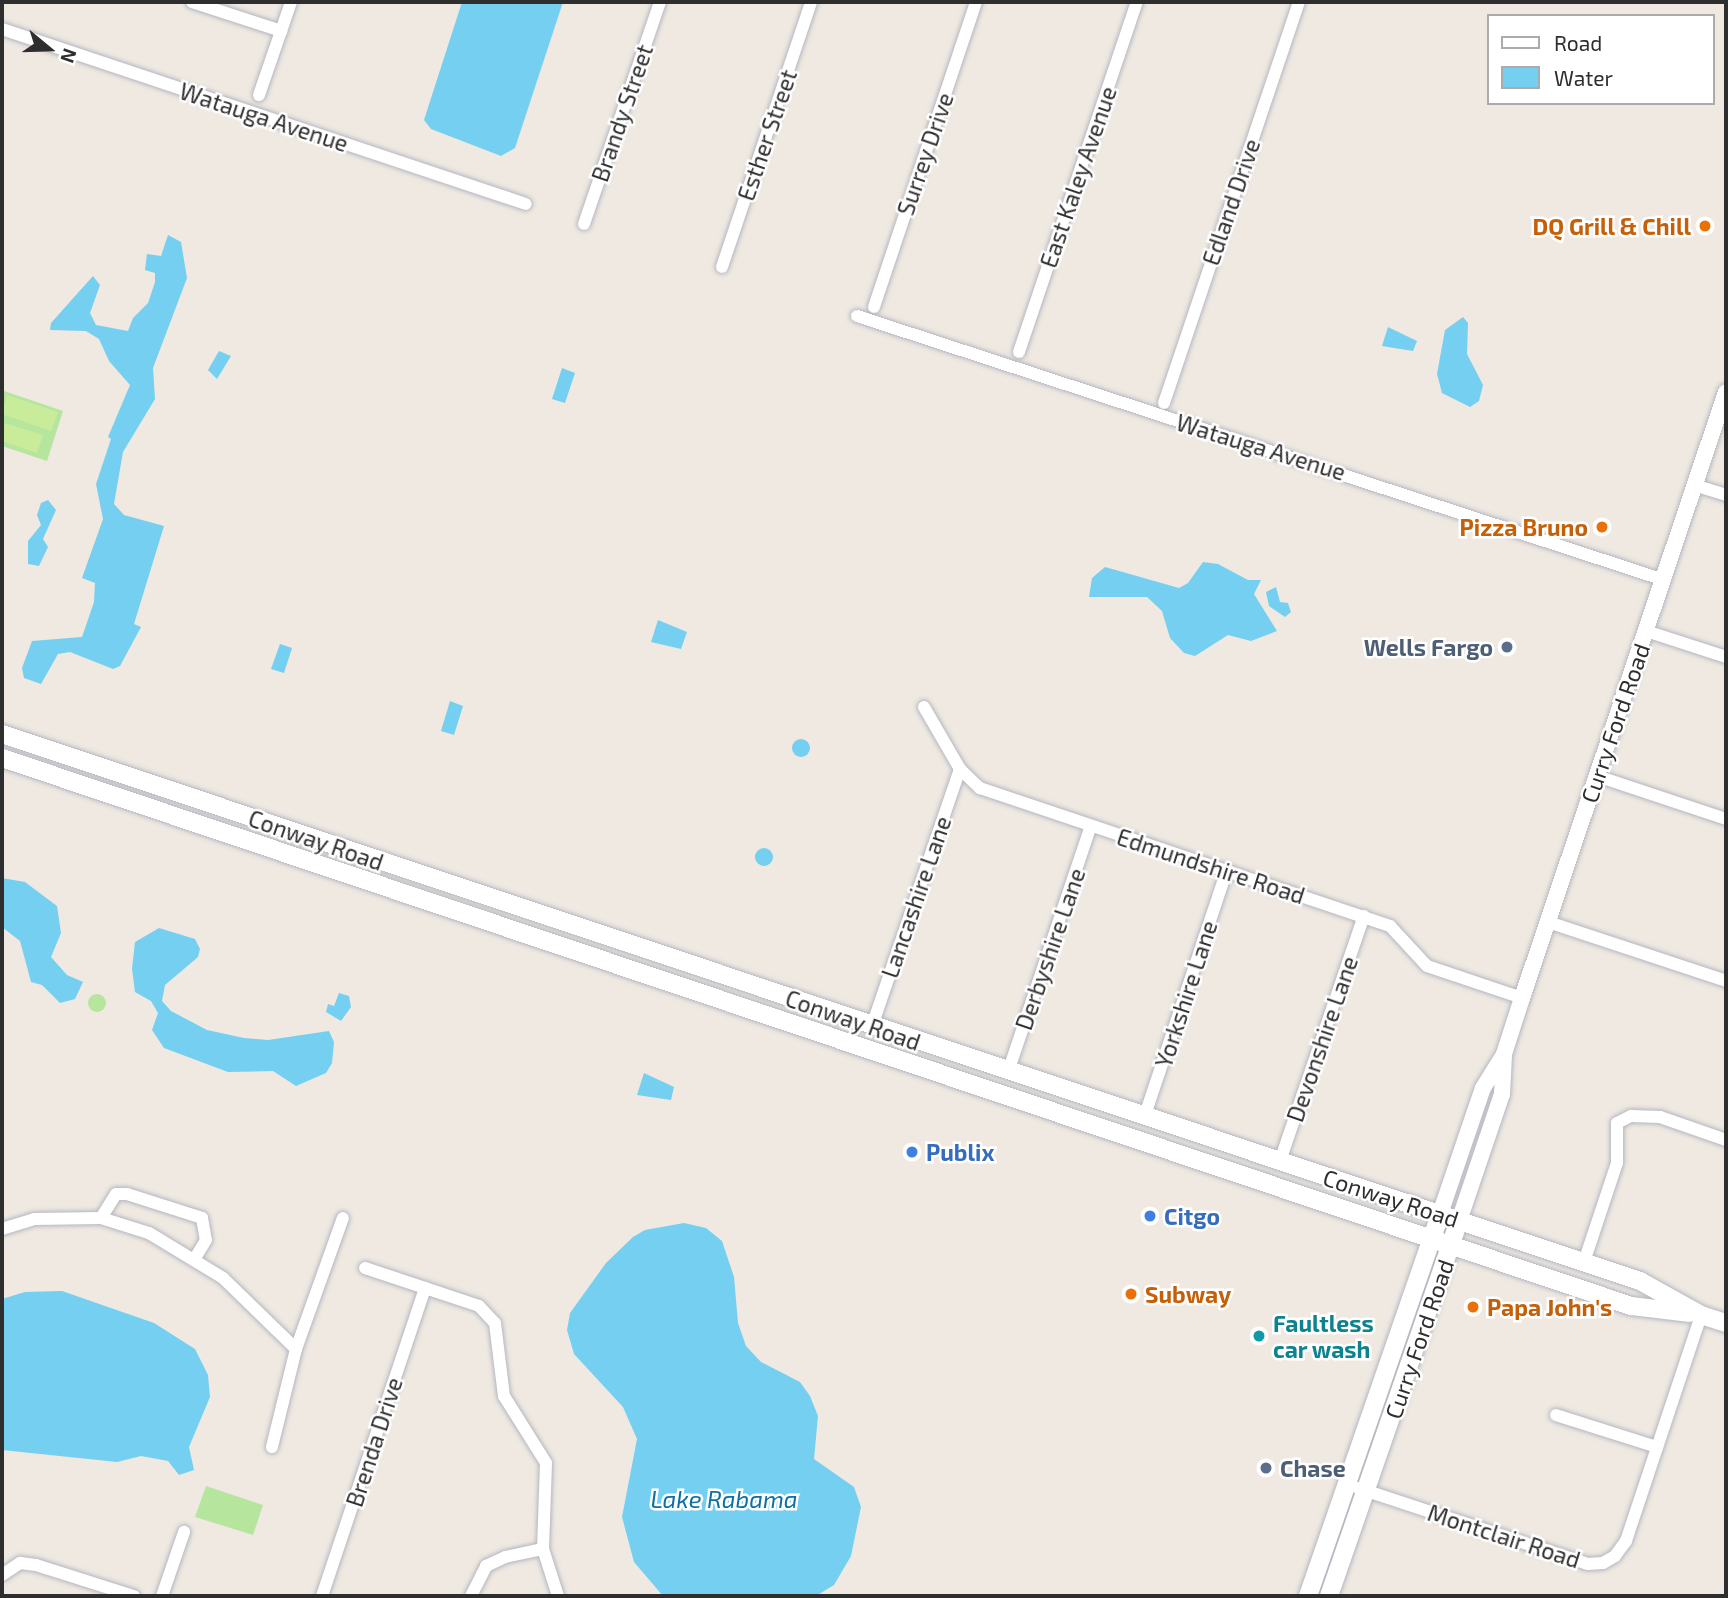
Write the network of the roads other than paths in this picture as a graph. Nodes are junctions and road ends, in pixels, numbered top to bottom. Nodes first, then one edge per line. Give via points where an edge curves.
1 (192, 2) edge
2 (291, 2) edge
3 (660, 2) edge
4 (811, 2) edge
5 (976, 2) edge
6 (1137, 2) edge
7 (1299, 2) edge
8 (2, 29) edge
9 (281, 31) junction
10 (259, 94) dead end
11 (526, 204) dead end
12 (584, 224) dead end
13 (722, 267) dead end
14 (874, 307) dead end
15 (857, 316) dead end
16 (1019, 352) dead end
17 (1726, 392) edge
18 (1164, 402) dead end
19 (1694, 485) junction
20 (1726, 495) edge
21 (1664, 580) junction
22 (1646, 631) junction
23 (1726, 657) edge
24 (924, 707) dead end
25 (2, 734) edge
26 (2, 758) edge
27 (960, 769) junction
28 (1597, 776) junction
29 (107, 794) junction
30 (181, 794) junction
31 (1726, 819) edge
32 (1091, 826) junction
33 (1227, 870) junction
34 (1364, 916) junction
35 (558, 921) junction
36 (1548, 922) junction
37 (553, 943) junction
38 (1726, 981) edge
39 (713, 997) junction
40 (1522, 998) junction
41 (789, 999) junction
42 (872, 1026) junction
43 (1504, 1054) junction
44 (1008, 1072) junction
45 (955, 1078) junction
46 (1004, 1094) junction
47 (1082, 1098) junction
48 (1144, 1118) junction
49 (1726, 1140) edge
50 (1280, 1161) junction
51 (1440, 1214) junction
52 (101, 1218) junction
53 (343, 1218) dead end
54 (1459, 1221) junction
55 (3, 1226) edge
56 (1431, 1240) junction
57 (1451, 1246) junction
58 (195, 1258) junction
59 (1584, 1262) junction
60 (365, 1268) dead end
61 (425, 1288) junction
62 (1701, 1315) junction
63 (1726, 1323) edge
64 (296, 1349) junction
65 (1556, 1415) dead end
66 (272, 1447) dead end
67 (1657, 1447) junction
68 (1348, 1485) junction
69 (1366, 1491) junction
70 (184, 1532) dead end
71 (1330, 1534) junction
72 (1349, 1541) junction
73 (544, 1549) junction
74 (2, 1575) edge
75 (134, 1596) edge
76 (162, 1596) edge
77 (322, 1596) edge
78 (471, 1596) edge
79 (558, 1596) edge
80 (1308, 1596) edge
81 (1329, 1596) edge

1 - 9 street
2 - 9 street
3 - 12 street, Brandy Street
4 - 13 street, Esther Street
5 - 14 street, Surrey Drive
6 - 16 street, East Kaley Avenue
7 - 18 street, Edland Drive
8 - 11 street, Watauga Avenue
9 - 10 street
15 - 21 street, Watauga Avenue
17 - 19 street, Curry Ford Road
19 - 20 street
19 - 21 street, Curry Ford Road
21 - 22 street, Curry Ford Road
22 - 23 street
22 - 28 street, Curry Ford Road
24 - 27 street, Edmundshire Road
25 - 30 main road, Conway Road
26 - 29 main road, Conway Road
27 - 32 street, Edmundshire Road via 980,788
27 - 42 street, Lancashire Lane
28 - 31 street
28 - 36 street, Curry Ford Road
29 - 30 main road via 156,800
29 - 37 main road, Conway Road
30 - 35 main road, Conway Road
32 - 33 street, Edmundshire Road
32 - 44 street, Derbyshire Lane
33 - 34 street, Edmundshire Road
33 - 48 street, Yorkshire Lane
34 - 40 street, Edmundshire Road via 1390,926 1427,966
34 - 50 street, Devonshire Lane
35 - 37 street
35 - 41 main road, Conway Road
36 - 38 street
36 - 40 street, Curry Ford Road
37 - 39 main road, Conway Road
39 - 41 main road
39 - 45 main road, Conway Road
40 - 43 street, Curry Ford Road
41 - 42 main road, Conway Road
42 - 44 main road, Conway Road
43 - 51 street, Curry Ford Road via 1483,1087
43 - 54 street, Curry Ford Road via 1502,1094
44 - 45 main road
44 - 47 main road, Conway Road
45 - 46 main road, Conway Road
46 - 47 main road via 1032,1089
46 - 56 main road, Conway Road
47 - 48 main road, Conway Road
48 - 50 main road, Conway Road
49 - 59 street via 1640,1115 1617,1123 1617,1163
50 - 51 main road, Conway Road
51 - 54 main road, Conway Road
51 - 56 main road, Curry Ford Road
52 - 55 street via 34,1219
52 - 58 street via 149,1233
52 - 58 street via 116,1194 127,1194 202,1218 206,1240
53 - 64 street
54 - 57 main road, Curry Ford Road
54 - 59 main road, Conway Road
56 - 57 main road, Conway Road
56 - 68 main road, Curry Ford Road
57 - 62 main road, Conway Road via 1631,1306
57 - 69 main road, Curry Ford Road
58 - 64 street via 264,1314
59 - 62 main road, Conway Road via 1640,1281
60 - 61 street
61 - 73 street via 479,1307 495,1323 504,1396 546,1463
61 - 77 street, Brenda Drive
62 - 63 main road, Conway Road
62 - 67 street, Montclair Road
64 - 66 street
65 - 67 street
67 - 69 street, Montclair Road via 1626,1541 1603,1563 1588,1564
68 - 69 street, Montclair Road
68 - 71 main road, Curry Ford Road
69 - 72 main road, Curry Ford Road
70 - 76 street
71 - 72 street
71 - 80 main road, Curry Ford Road
72 - 81 main road, Curry Ford Road
73 - 78 street via 486,1566
73 - 79 street
74 - 75 street via 12,1566 28,1564

